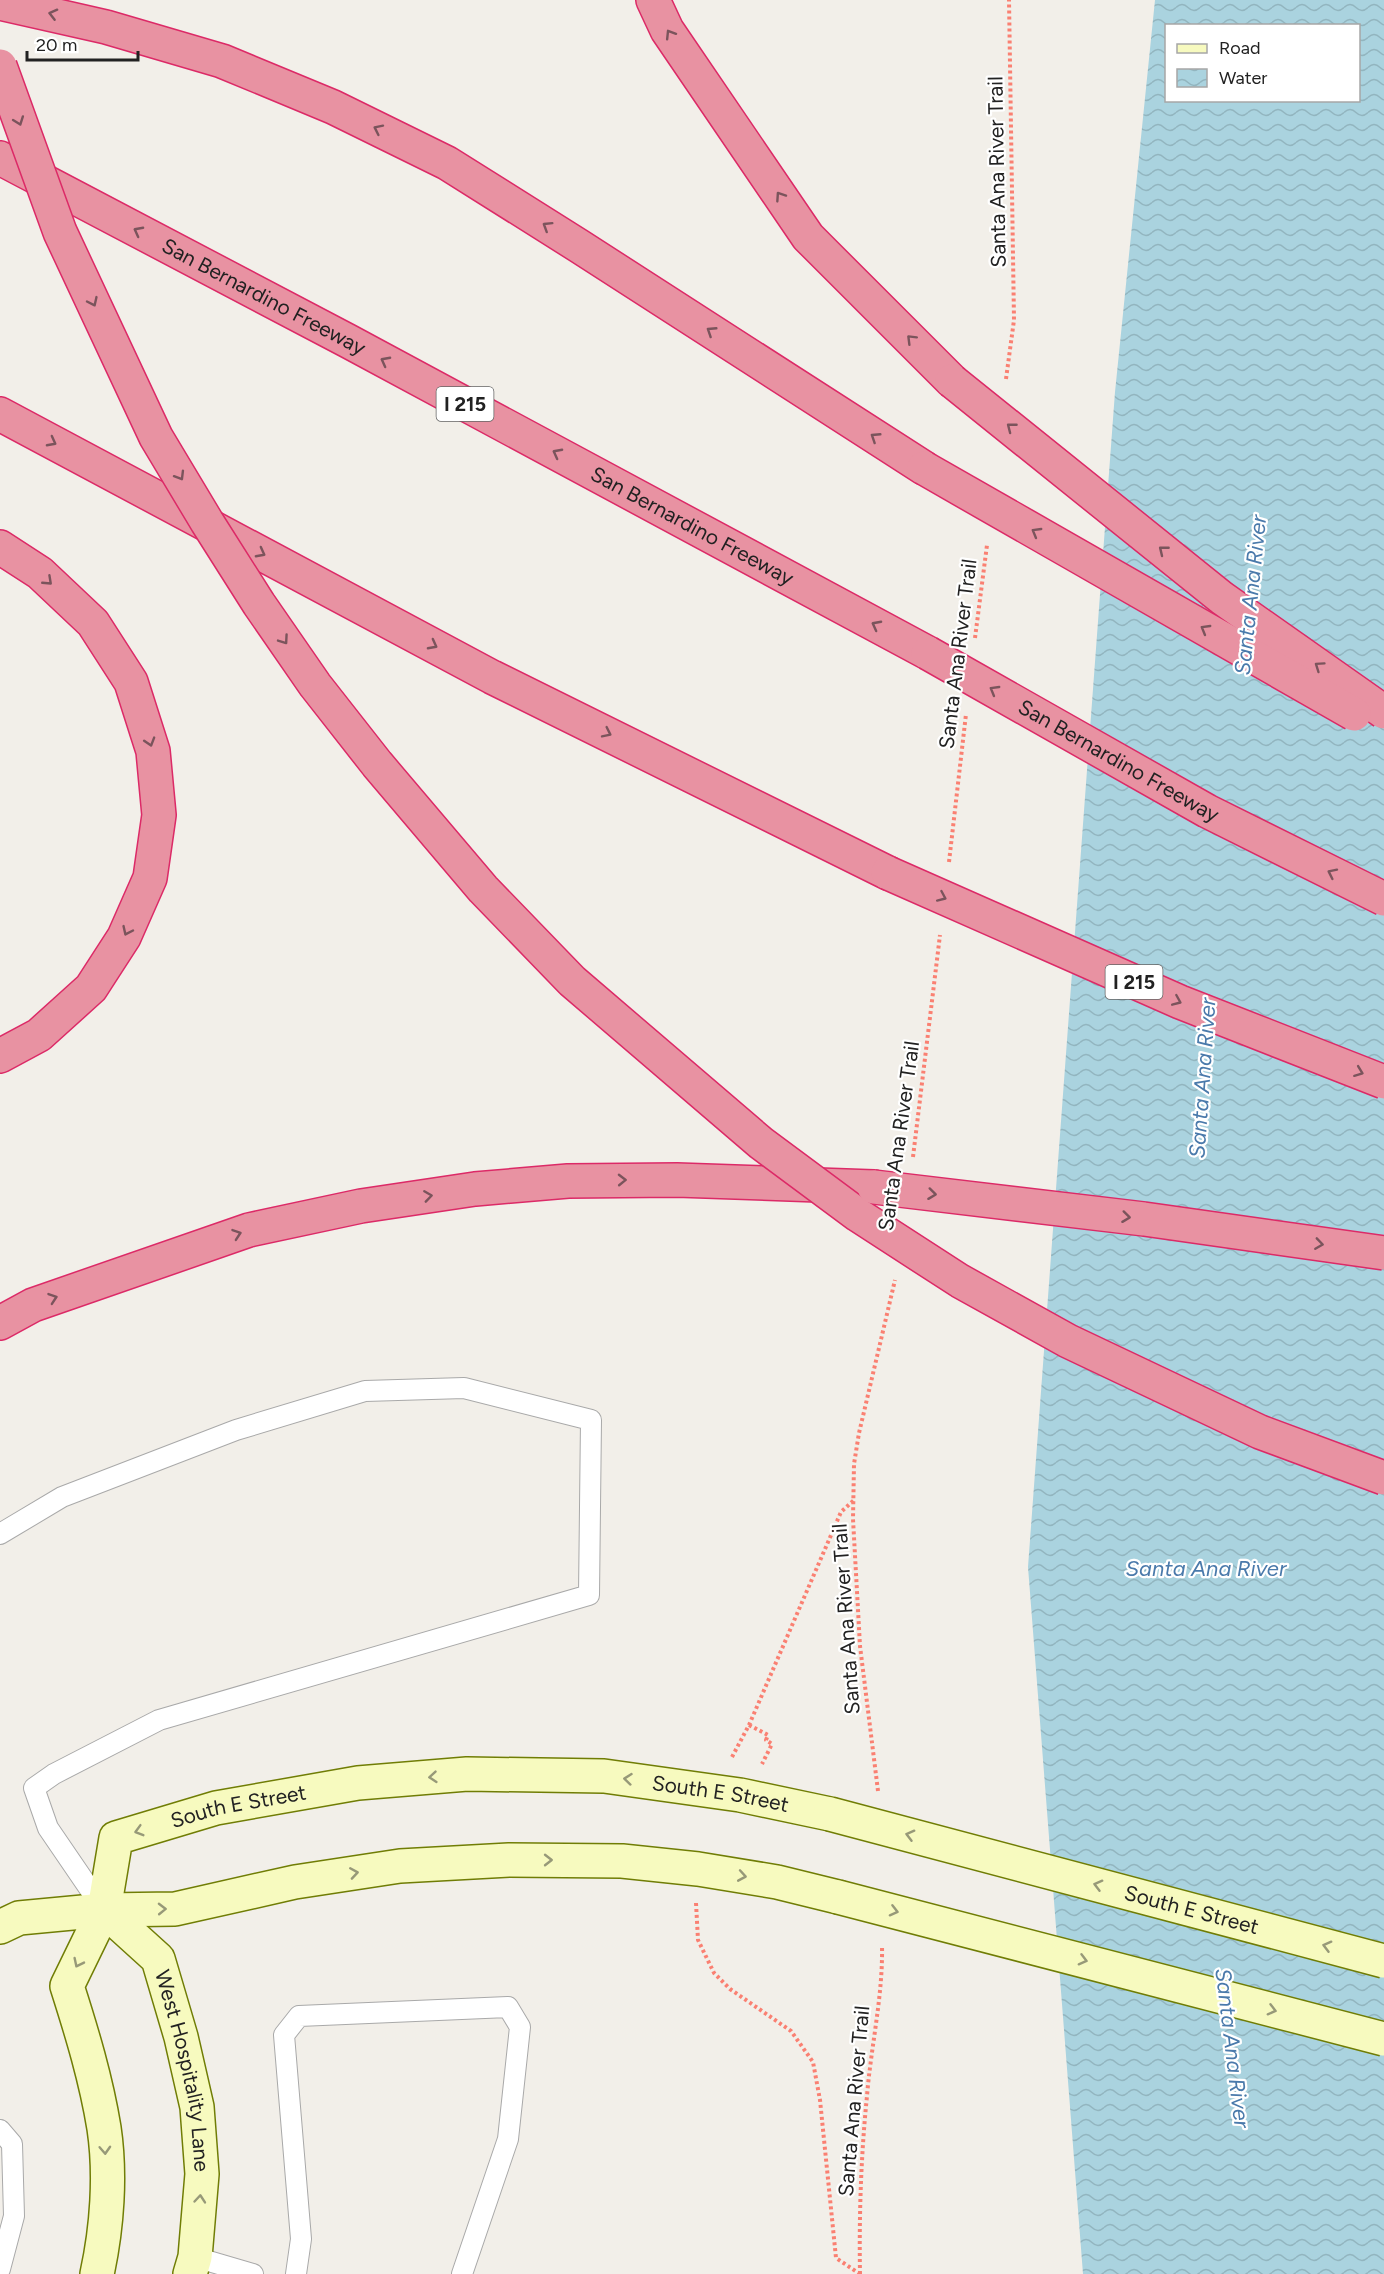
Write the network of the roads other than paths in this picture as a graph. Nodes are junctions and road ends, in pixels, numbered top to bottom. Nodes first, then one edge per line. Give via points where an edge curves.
1 (653, 0) edge
2 (0, 3) edge
3 (0, 66) edge
4 (0, 158) edge
5 (0, 414) edge
6 (0, 547) edge
7 (1384, 712) edge
8 (1384, 731) edge
9 (1384, 899) edge
10 (0, 1056) edge
11 (1384, 1082) edge
12 (1384, 1253) edge
13 (0, 1323) edge
14 (1384, 1478) edge
15 (0, 1534) edge
16 (104, 1910) junction
17 (0, 1927) edge
18 (1384, 1961) edge
19 (1384, 2039) edge
20 (0, 2130) edge
21 (192, 2266) edge
22 (0, 2270) edge
23 (97, 2274) edge
24 (253, 2274) edge
25 (296, 2274) edge
26 (462, 2274) edge

7 -> 1 highway, bridge via 1222,598 952,381 808,237 667,30
8 -> 2 highway, bridge via 924,468 447,163 333,106 222,61 106,27
3 -> 14 highway, bridge via 60,232 156,437 213,531 315,685 377,764 483,890 572,981 761,1143 858,1215 960,1281 1068,1341 1250,1427
9 -> 4 highway, San Bernardino Freeway / I 215, bridge via 1207,812 928,653
5 -> 11 highway, I 215, bridge via 492,677 888,873 1179,1002
6 -> 10 highway via 40,573 93,623 131,682 153,751 159,815 150,878 124,937 91,988 39,1035
13 -> 12 highway, bridge via 33,1305 249,1230 361,1206 475,1189 568,1181 677,1180 874,1187
15 - 16 lane via 62,1497 236,1430 365,1391 464,1388 591,1420 589,1595 159,1720 34,1788 48,1828
16 - 17 main road via 19,1918
18 -> 16 main road, South E Street, bridge via 830,1814 740,1795 604,1776 467,1774 358,1783 216,1808 116,1838
16 -> 19 main road, bridge via 175,1909 295,1882 400,1866 611,1860 777,1882
21 -> 16 main road, West Hospitality Lane via 202,2174 197,2108 181,2037 158,1959
16 -> 23 main road via 67,1986 91,2062 104,2130 107,2184
20 - 22 lane via 12,2144 14,2216
21 - 24 lane
25 - 26 lane via 302,2239 284,2035 299,2016 508,2007 520,2027 508,2139

